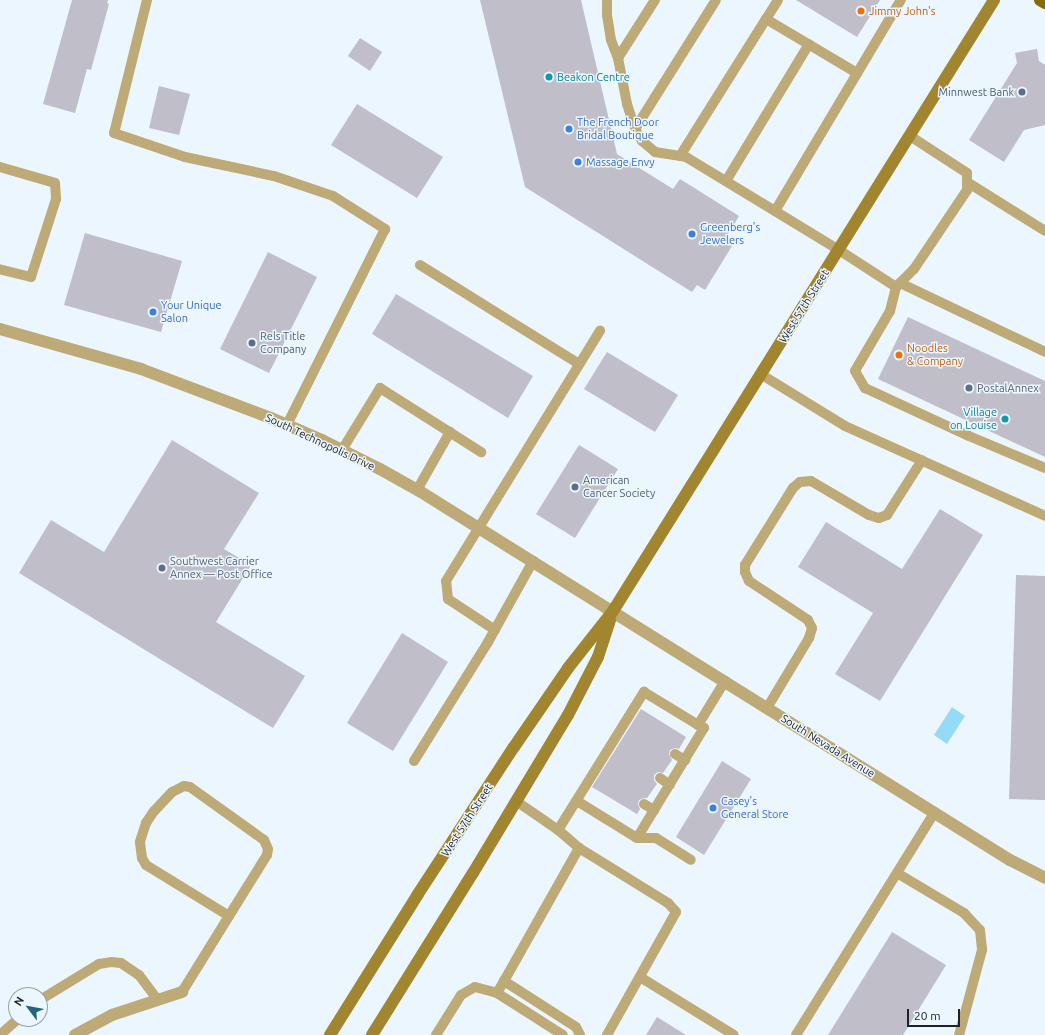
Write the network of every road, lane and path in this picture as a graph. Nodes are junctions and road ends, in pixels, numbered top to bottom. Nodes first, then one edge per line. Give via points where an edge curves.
1 (147, 0) edge
2 (607, 0) edge
3 (655, 0) edge
4 (716, 0) edge
5 (778, 0) edge
6 (901, 0) edge
7 (994, 0) edge
8 (1040, 0) edge
9 (1045, 3) edge
10 (766, 19) junction
11 (809, 44) junction
12 (618, 58) junction
13 (857, 73) junction
14 (634, 129) junction
15 (910, 136) junction
16 (680, 156) junction
17 (0, 168) edge
18 (726, 181) junction
19 (967, 182) junction
20 (775, 211) junction
21 (1045, 231) edge
22 (839, 250) junction
23 (420, 265) dead end
24 (0, 269) edge
25 (898, 285) junction
26 (0, 329) edge
27 (600, 331) dead end
28 (1045, 352) edge
29 (579, 364) junction
30 (762, 375) junction
31 (287, 425) junction
32 (450, 432) junction
33 (342, 450) junction
34 (481, 452) dead end
35 (922, 460) junction
36 (1045, 468) edge
37 (417, 490) junction
38 (1045, 516) edge
39 (478, 528) junction
40 (533, 561) junction
41 (613, 611) junction
42 (495, 630) junction
43 (725, 681) junction
44 (767, 708) junction
45 (698, 725) junction
46 (675, 754) dead end
47 (685, 760) junction
48 (414, 761) dead end
49 (660, 778) dead end
50 (670, 784) junction
51 (516, 801) junction
52 (577, 801) junction
53 (644, 804) dead end
54 (654, 810) junction
55 (934, 813) junction
56 (558, 830) junction
57 (637, 838) junction
58 (579, 848) junction
59 (691, 860) dead end
60 (897, 873) junction
61 (1045, 878) edge
62 (229, 916) junction
63 (640, 977) junction
64 (504, 981) junction
65 (182, 992) joint
66 (497, 993) junction
67 (48, 995) edge
68 (157, 1000) junction
69 (9, 1027) edge
70 (0, 1035) edge
71 (75, 1035) edge
72 (330, 1035) edge
73 (372, 1035) edge
74 (436, 1035) edge
75 (563, 1035) edge
76 (580, 1035) edge
77 (607, 1035) edge
78 (734, 1035) edge
79 (796, 1035) edge
80 (959, 1035) edge

1 - 31 lane via 114,133 185,157 274,176 333,196 385,229
2 - 12 lane via 611,40
3 - 12 lane
4 - 14 lane
5 - 10 lane
6 - 13 lane
7 - 15 main road, West 57th Street
8 - 9 main road
10 - 11 lane
10 - 16 lane
11 - 13 lane
11 - 18 lane
12 - 14 lane
13 - 20 lane
14 - 16 lane via 642,141 656,152
15 - 19 lane via 967,173
15 - 22 main road, West 57th Street
16 - 18 lane
17 - 24 lane via 55,183 56,199 31,277
18 - 20 lane
19 - 21 lane
19 - 25 lane via 967,190 914,268
20 - 22 lane
22 - 25 lane
22 - 30 main road, West 57th Street
23 - 29 lane
25 - 28 lane
25 - 36 lane via 890,311 855,372 865,388
26 - 31 street, South Technopolis Drive via 141,368
27 - 29 lane
29 - 39 lane
30 - 35 lane via 845,426
30 - 41 main road, West 57th Street
31 - 33 street, South Technopolis Drive
32 - 33 lane via 380,388
32 - 34 lane
32 - 37 lane
33 - 37 street, South Technopolis Drive
35 - 38 lane
35 - 44 lane via 887,515 879,518 869,515 811,481 800,482 793,488 745,566 744,572 748,581 808,620 812,628 809,638
37 - 39 street, South Technopolis Drive
39 - 40 street, South Technopolis Drive
39 - 42 lane via 446,581 448,599
40 - 41 street, South Technopolis Drive
40 - 42 lane
41 - 43 street, South Nevada Avenue
41 - 51 main road, West 57th Street via 598,657 568,715
41 - 72 main road, West 57th Street via 568,668 514,747
42 - 48 lane
43 - 44 street, South Nevada Avenue
43 - 45 lane
44 - 55 street, South Nevada Avenue
45 - 47 lane via 704,728
45 - 52 lane via 644,692 597,775
46 - 47 lane
47 - 50 lane
49 - 50 lane
50 - 54 lane
51 - 56 lane
51 - 73 main road, West 57th Street
52 - 56 lane
52 - 57 lane
53 - 54 lane
54 - 57 lane
55 - 60 lane
55 - 61 street, South Nevada Avenue via 1010,860
56 - 58 lane
57 - 59 lane via 656,838
58 - 63 lane via 668,903 676,912
58 - 64 lane
60 - 79 lane
60 - 80 lane via 964,912 980,930 982,950
62 - 62 lane via 267,855 266,843 190,787 184,786 172,792 146,823 140,842 142,858 146,865
62 - 65 lane
63 - 77 lane
63 - 78 lane
64 - 66 lane
64 - 76 lane via 576,1027
65 - 68 street
66 - 74 lane via 475,987 461,995
66 - 75 lane
67 - 68 lane via 99,964 111,962 121,963 139,975
68 - 71 street via 112,1015
69 - 70 lane

